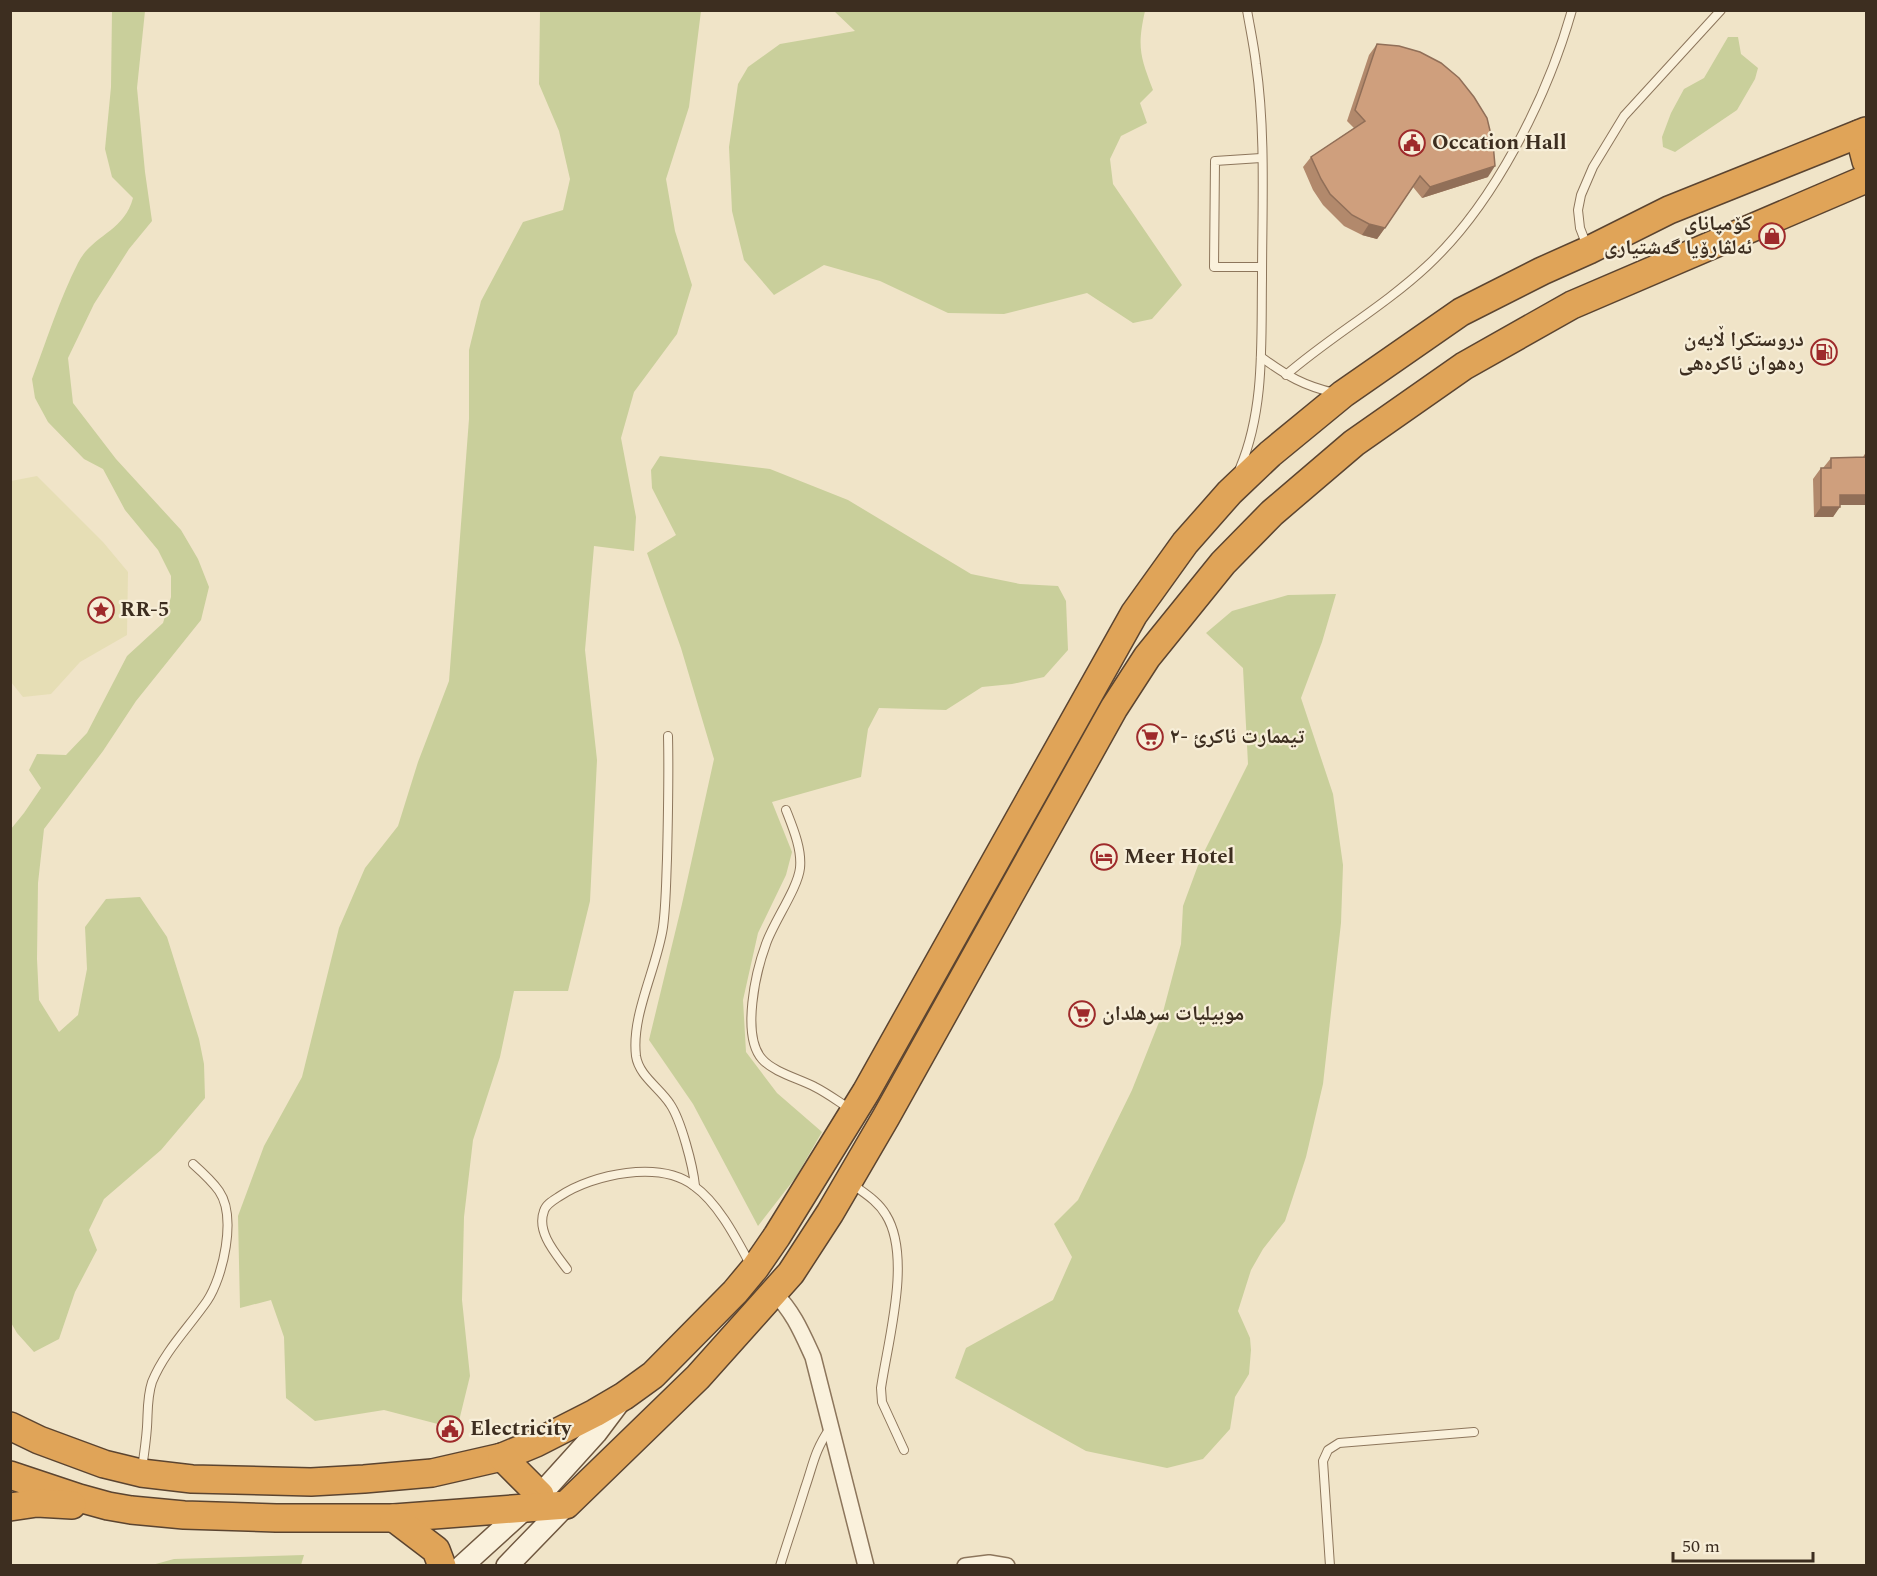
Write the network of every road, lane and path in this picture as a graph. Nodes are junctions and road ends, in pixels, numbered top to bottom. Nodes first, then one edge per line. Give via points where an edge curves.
1 (1247, 10) edge
2 (1572, 10) edge
3 (1721, 10) edge
4 (1863, 133) edge
5 (1261, 158) junction
6 (1866, 162) edge
7 (1866, 179) edge
8 (1589, 250) junction
9 (1262, 267) junction
10 (1261, 357) junction
11 (1286, 375) junction
12 (1343, 394) junction
13 (1230, 492) junction
14 (668, 736) dead end
15 (786, 810) dead end
16 (854, 1111) junction
17 (193, 1164) dead end
18 (848, 1182) junction
19 (695, 1186) junction
20 (567, 1269) dead end
21 (753, 1270) junction
22 (774, 1293) junction
23 (624, 1396) junction
24 (10, 1426) edge
25 (831, 1426) junction
26 (1474, 1432) dead end
27 (904, 1450) dead end
28 (502, 1456) junction
29 (141, 1473) junction
30 (10, 1475) edge
31 (533, 1501) junction
32 (566, 1505) junction
33 (108, 1506) junction
34 (10, 1507) edge
35 (394, 1518) junction
36 (442, 1566) edge
37 (462, 1566) edge
38 (507, 1566) edge
39 (780, 1566) edge
40 (866, 1566) edge
41 (965, 1566) edge
42 (1007, 1566) edge
43 (1330, 1566) edge

1 - 5 lane via 1257,65
2 - 11 lane via 1543,93 1511,154 1458,235 1427,266
3 - 8 lane via 1624,116 1593,167 1578,210
4 - 6 highway
4 - 8 highway via 1669,210
5 - 9 lane
5 - 9 lane via 1215,161 1214,267
7 - 18 highway via 1572,305 1516,335 1464,366 1354,443 1272,513 1223,563 1141,665 1087,754
8 - 12 highway via 1461,312
9 - 10 lane
10 - 11 lane
10 - 13 lane via 1252,433
11 - 12 lane via 1312,388
12 - 13 highway via 1270,453
13 - 16 highway via 1185,543 1134,614
14 - 19 lane via 664,925 642,1006 636,1058 643,1073 671,1105
15 - 16 lane via 801,858 800,872 766,943 754,989 751,1023 757,1051 773,1068 819,1089
16 - 21 highway
17 - 29 lane via 220,1192 226,1210 225,1255 207,1301 153,1380 147,1401
18 - 22 highway via 791,1273
18 - 27 lane via 872,1198 886,1214 895,1236 897,1278 881,1388 882,1402
19 - 20 lane via 663,1173 640,1173 608,1175 572,1188 551,1202 544,1212 543,1226 549,1243
19 - 21 lane via 735,1236
21 - 23 highway via 692,1338
22 - 25 street via 799,1324 813,1357
22 - 32 highway via 698,1377
23 - 28 highway via 536,1443
23 - 31 street via 596,1433
24 - 29 highway via 104,1464
25 - 39 lane via 811,1463
25 - 40 street
26 - 43 lane via 1339,1443 1328,1449 1323,1461
28 - 29 highway via 432,1473 311,1482 192,1479
28 - 31 highway
30 - 33 highway
31 - 32 highway
31 - 35 highway
31 - 37 street
32 - 38 street
33 - 34 highway via 37,1503
33 - 35 highway via 184,1515
35 - 36 highway via 436,1550
41 - 42 street

